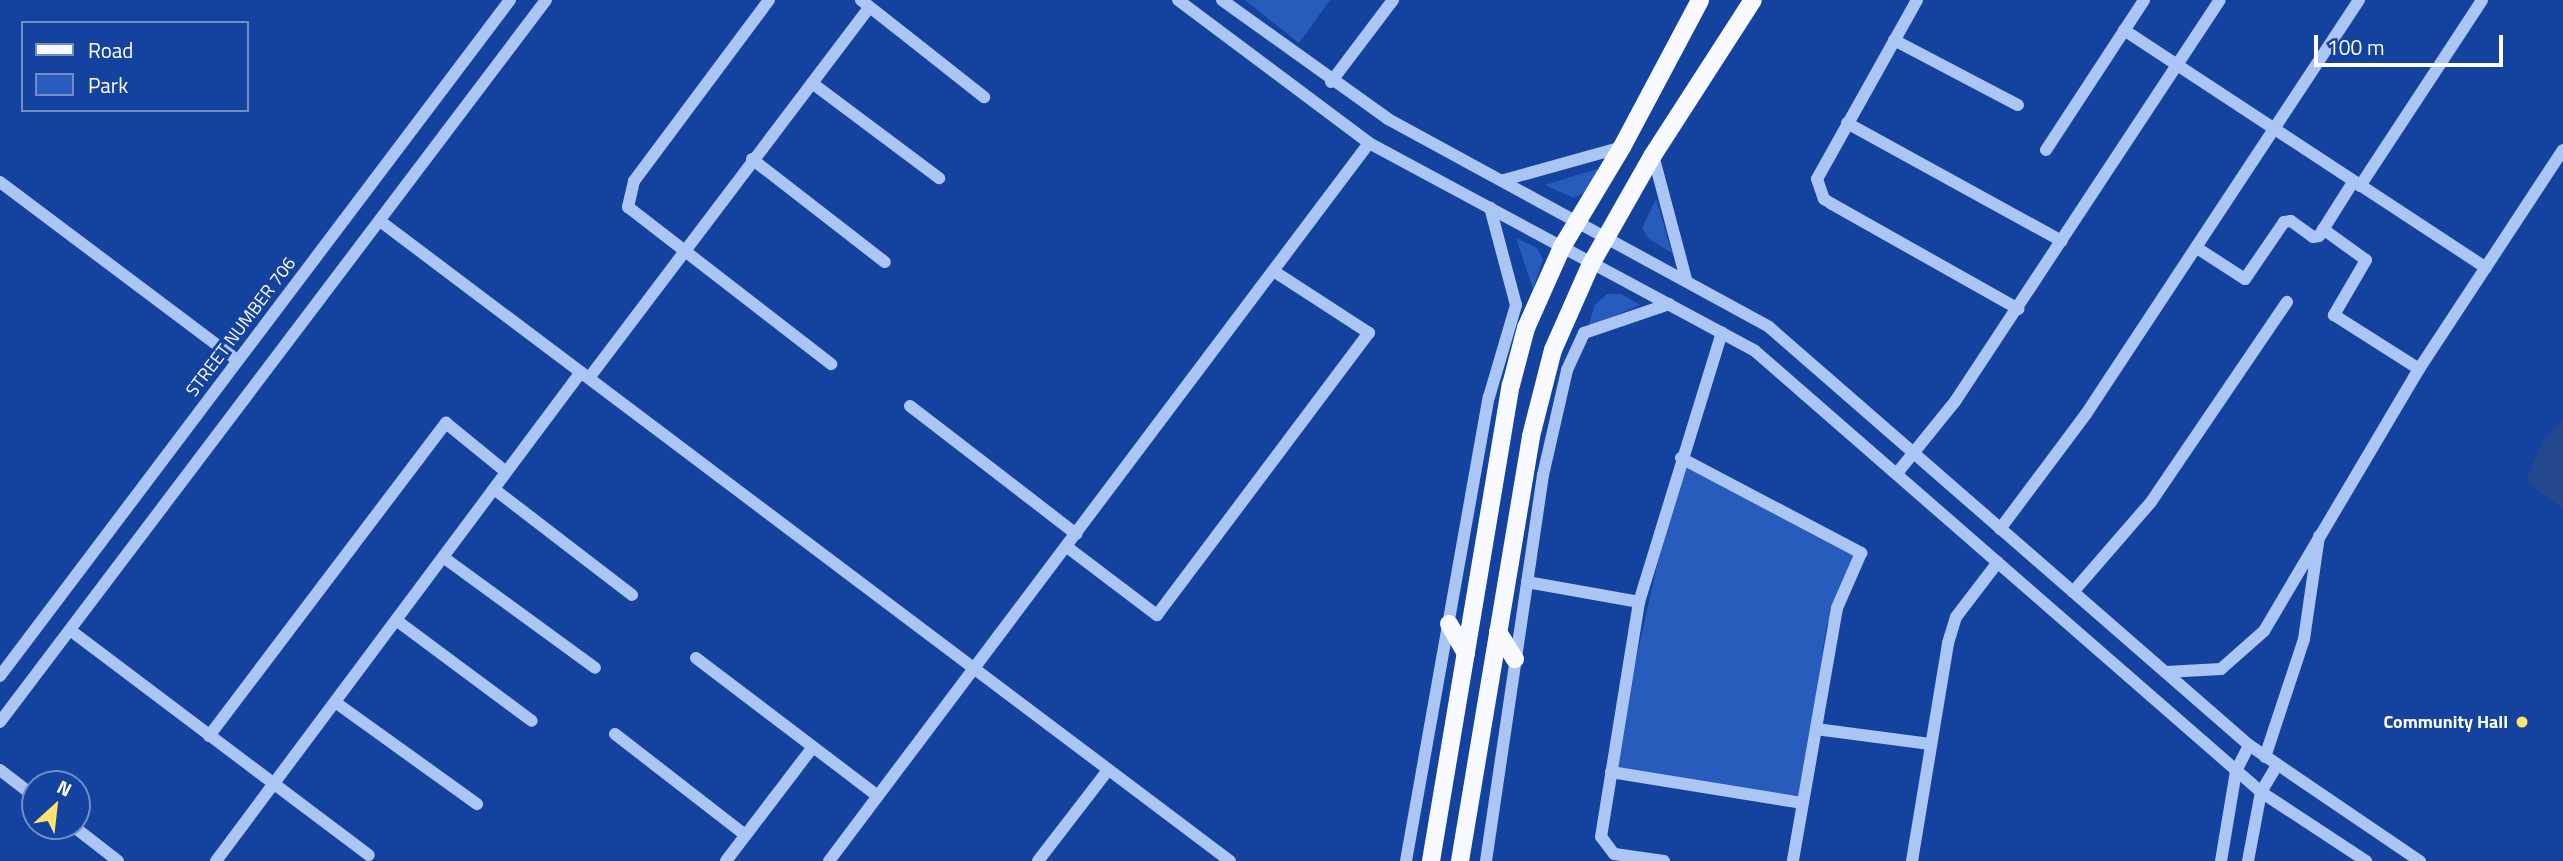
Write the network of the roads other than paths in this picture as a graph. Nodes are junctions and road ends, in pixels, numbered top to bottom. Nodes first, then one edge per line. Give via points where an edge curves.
1 (510, 0) edge
2 (545, 0) edge
3 (769, 0) edge
4 (1178, 0) edge
5 (1222, 0) edge
6 (1393, 0) edge
7 (1699, 0) edge
8 (1753, 0) edge
9 (1917, 0) edge
10 (2144, 0) edge
11 (2220, 0) edge
12 (2359, 0) edge
13 (2482, 0) edge
14 (865, 4) edge
15 (2124, 30) junction
16 (1894, 40) junction
17 (2176, 66) junction
18 (1331, 82) junction
19 (812, 83) junction
20 (984, 97) dead end
21 (2018, 105) dead end
22 (1847, 124) junction
23 (2274, 130) junction
24 (1369, 143) junction
25 (1622, 147) junction
26 (2046, 150) dead end
27 (2563, 150) edge
28 (1653, 155) junction
29 (752, 159) junction
30 (939, 178) dead end
31 (1504, 180) junction
32 (0, 182) edge
33 (2357, 184) junction
34 (1490, 207) junction
35 (380, 220) junction
36 (1579, 220) junction
37 (2323, 229) junction
38 (1607, 236) junction
39 (2062, 241) junction
40 (1562, 247) junction
41 (2197, 248) junction
42 (682, 250) junction
43 (885, 262) dead end
44 (1591, 264) junction
45 (2486, 268) junction
46 (1275, 272) junction
47 (1686, 279) junction
48 (2287, 302) dead end
49 (1669, 304) junction
50 (2018, 309) junction
51 (1722, 332) junction
52 (237, 360) junction
53 (831, 364) dead end
54 (2419, 369) junction
55 (585, 375) junction
56 (910, 405) dead end
57 (1913, 452) junction
58 (1681, 458) junction
59 (506, 472) junction
60 (1898, 472) junction
61 (494, 489) junction
62 (2000, 529) junction
63 (1076, 534) junction
64 (2319, 536) junction
65 (1067, 547) junction
66 (443, 557) junction
67 (1998, 562) junction
68 (1527, 582) junction
69 (2073, 593) junction
70 (632, 595) dead end
71 (1639, 602) junction
72 (396, 620) junction
73 (1449, 624) junction
74 (70, 631) junction
75 (1498, 632) junction
76 (1466, 654) junction
77 (696, 658) dead end
78 (1515, 659) junction
79 (595, 668) dead end
80 (974, 669) junction
81 (2166, 672) junction
82 (0, 676) edge
83 (335, 702) junction
84 (532, 721) dead end
85 (0, 722) edge
86 (1816, 729) junction
87 (615, 734) dead end
88 (209, 736) junction
89 (1930, 744) junction
90 (2249, 746) junction
91 (812, 748) junction
92 (2265, 757) junction
93 (2276, 767) junction
94 (0, 769) edge
95 (1108, 770) junction
96 (2236, 771) junction
97 (1611, 772) junction
98 (272, 785) junction
99 (21, 786) edge
100 (2261, 792) junction
101 (878, 796) junction
102 (1802, 803) junction
103 (477, 804) dead end
104 (745, 835) junction
105 (91, 840) edge
106 (369, 855) dead end
107 (118, 861) edge
108 (215, 861) edge
109 (726, 861) edge
110 (829, 861) edge
111 (1038, 861) edge
112 (1230, 861) edge
113 (1406, 861) edge
114 (1431, 861) edge
115 (1460, 861) edge
116 (1486, 861) edge
117 (1664, 861) edge
118 (1793, 861) edge
119 (1912, 861) edge
120 (2221, 861) edge
121 (2248, 861) edge
122 (2366, 861) edge
123 (2420, 861) edge

1 - 52 street, STREET NUMBER 706
2 - 35 street
3 - 42 street via 627,194 628,207
4 - 24 street
5 - 18 street
6 - 18 street
7 - 25 main road
8 - 28 main road
9 - 16 street
10 - 15 street
11 - 17 street
12 - 23 street
13 - 33 street
14 - 19 street
14 - 20 street
15 - 17 street
15 - 26 street
16 - 21 street
16 - 22 street
17 - 23 street
17 - 39 street
18 - 31 street via 1388,119
19 - 29 street
19 - 30 street
22 - 39 street
22 - 50 street via 1820,172 1824,199
23 - 33 street
23 - 41 street
24 - 34 street
24 - 46 street
25 - 31 street
25 - 36 main road
27 - 45 street
28 - 38 main road
28 - 47 street
29 - 42 street
29 - 43 street
31 - 36 street
32 - 52 street
33 - 37 street
33 - 45 street
34 - 40 street
34 - 73 street via 1516,305 1489,397
35 - 55 street
35 - 74 street
36 - 38 street
36 - 40 main road
37 - 41 street via 2312,237 2291,221 2284,222 2245,279
37 - 54 street via 2366,260 2334,315
38 - 44 main road
38 - 47 street
39 - 50 street
40 - 44 street
40 - 76 main road via 1526,328 1511,384
41 - 62 street via 2086,414
42 - 53 street
42 - 55 street
44 - 49 street
44 - 75 main road via 1566,315 1544,381
45 - 54 street
46 - 63 street
46 - 65 street via 1368,333 1157,615
47 - 57 street via 1769,327
48 - 69 street via 2151,502
49 - 51 street
49 - 68 street via 1584,332 1579,338 1553,425
50 - 57 street via 1956,400
51 - 58 street
51 - 60 street via 1755,351
52 - 82 street, STREET NUMBER 706
54 - 64 street
55 - 59 street
55 - 80 street
56 - 63 street
57 - 60 street
57 - 62 street
58 - 71 street
58 - 86 street via 1861,553 1837,608
59 - 61 street
59 - 88 street via 446,423
60 - 67 street
61 - 66 street
61 - 70 street
62 - 69 street
63 - 65 street
64 - 81 street via 2264,631 2233,662 2206,672
64 - 92 street via 2304,639
65 - 80 street
66 - 72 street
66 - 79 street
67 - 89 street via 1956,617
67 - 96 street
68 - 71 street
68 - 78 street
69 - 81 street
71 - 97 street
72 - 83 street
72 - 84 street
73 - 76 main road
73 - 113 street
74 - 85 street
74 - 88 street
75 - 78 main road
75 - 115 main road
76 - 114 main road
77 - 91 street
78 - 116 street
80 - 95 street
80 - 101 street
81 - 90 street
83 - 98 street
83 - 103 street
86 - 89 street
86 - 102 street
87 - 104 street
88 - 98 street
89 - 119 street
90 - 92 street
90 - 96 street
91 - 101 street
91 - 104 street
92 - 93 street
93 - 100 street
93 - 123 street
94 - 99 street
95 - 111 street
95 - 112 street
96 - 100 street
96 - 120 street
97 - 102 street
97 - 117 street via 1602,842 1614,854
98 - 106 street
98 - 108 street
100 - 121 street
100 - 122 street
101 - 110 street
102 - 118 street
104 - 109 street
105 - 107 street

